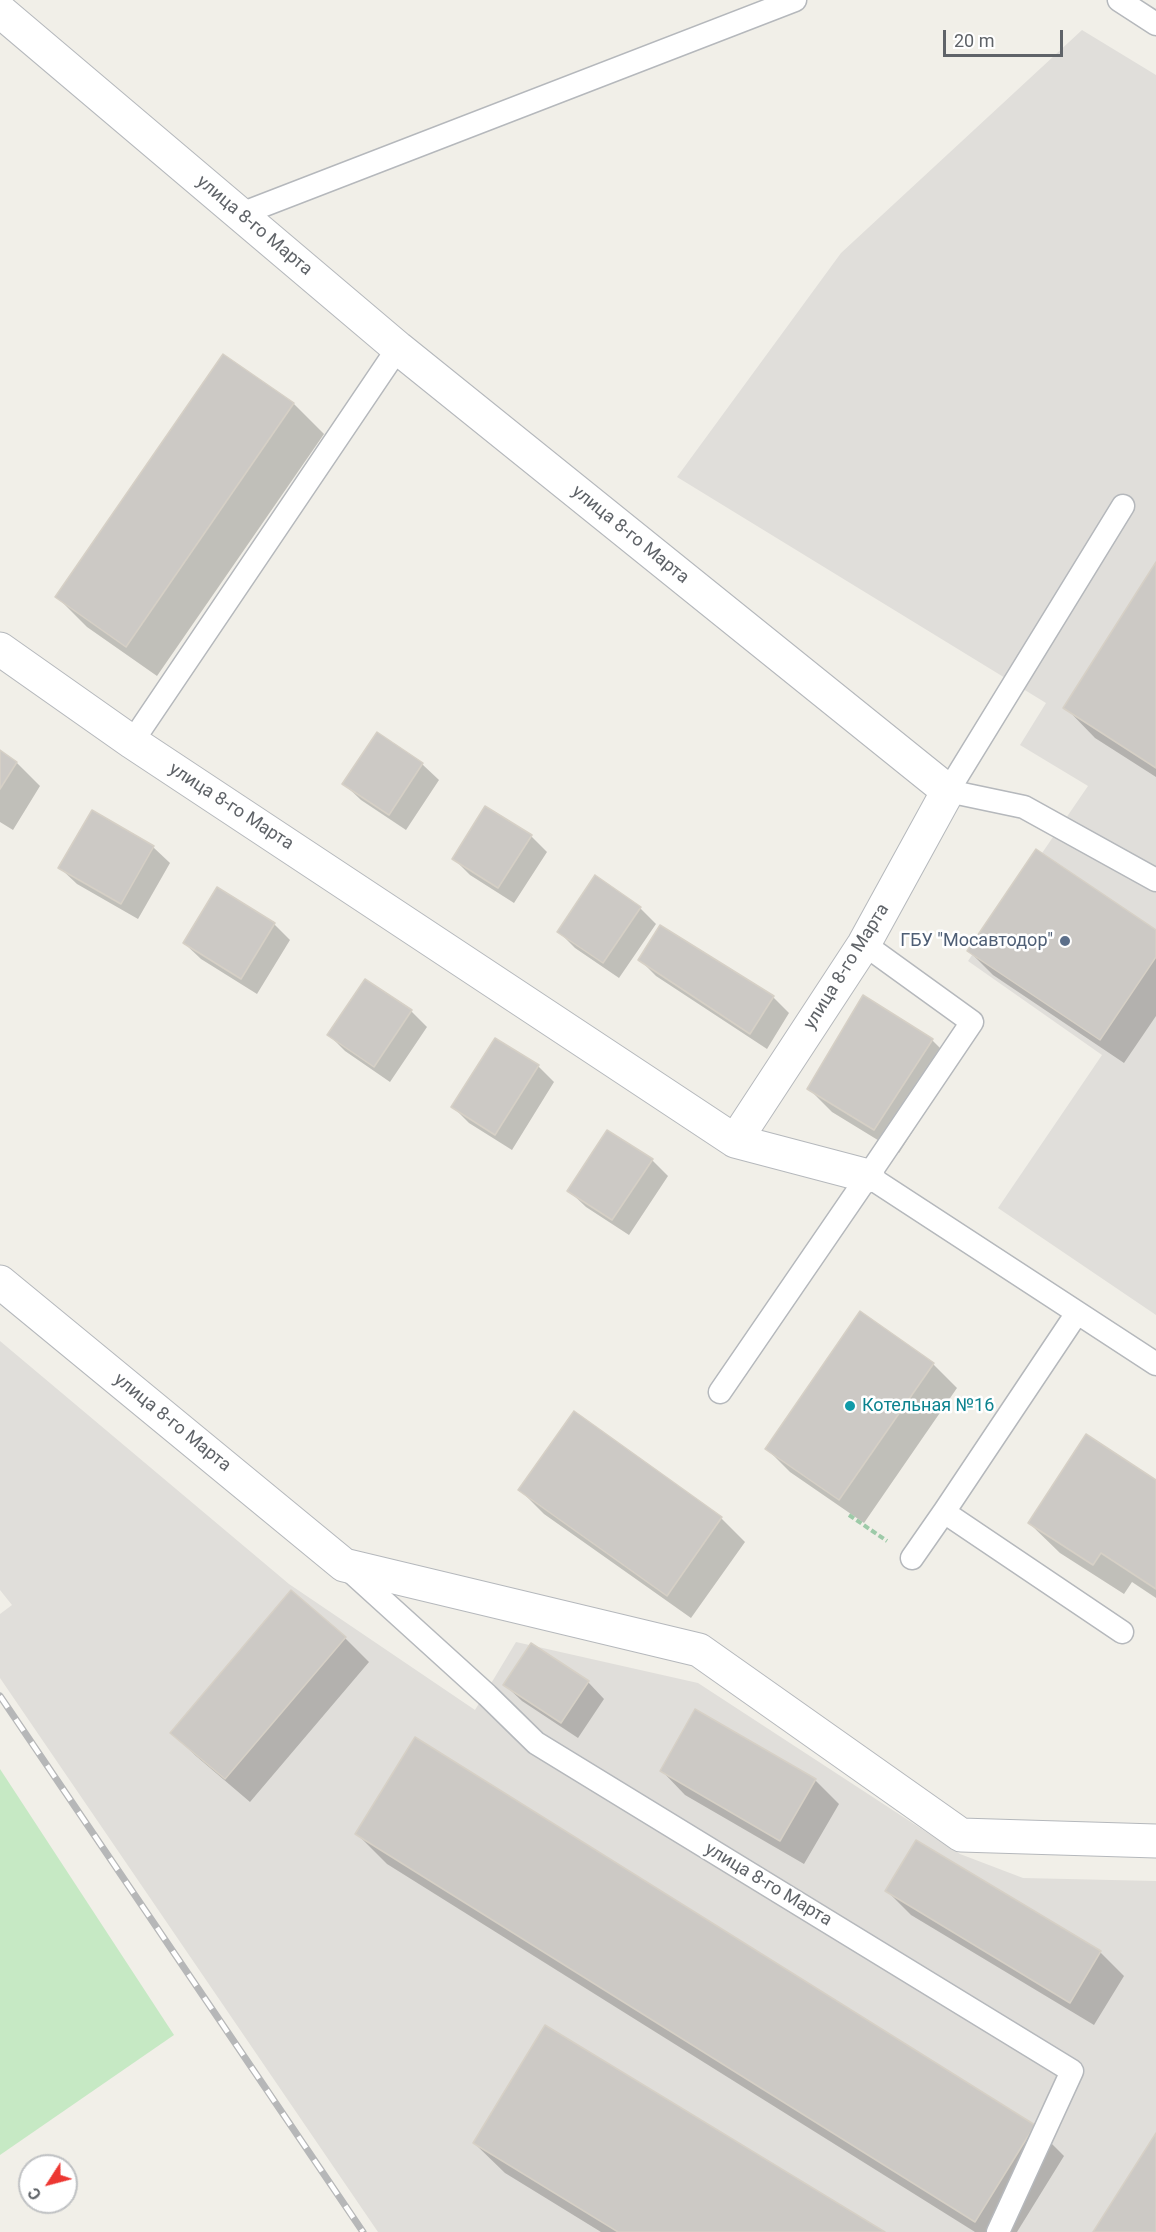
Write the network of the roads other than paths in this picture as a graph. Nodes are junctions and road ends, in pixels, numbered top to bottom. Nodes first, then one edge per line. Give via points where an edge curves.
1 (795, 0) edge
2 (1119, 0) edge
3 (0, 11) edge
4 (1156, 24) edge
5 (241, 214) junction
6 (398, 348) junction
7 (1123, 506) dead end
8 (0, 648) edge
9 (132, 742) junction
10 (948, 791) junction
11 (1156, 880) edge
12 (864, 944) junction
13 (735, 1141) junction
14 (868, 1176) junction
15 (0, 1282) edge
16 (1077, 1313) junction
17 (1156, 1364) edge
18 (720, 1392) dead end
19 (944, 1512) junction
20 (912, 1558) road end
21 (344, 1565) junction
22 (1122, 1632) dead end
23 (1156, 1841) edge
24 (998, 2232) edge

1 - 5 lane
2 - 4 lane
3 - 5 street, улица 8-го Марта
5 - 6 street, улица 8-го Марта
6 - 9 lane
6 - 10 street, улица 8-го Марта
7 - 10 lane
8 - 9 street, улица 8-го Марта
9 - 13 street, улица 8-го Марта
10 - 11 lane via 1024,807
10 - 12 street, улица 8-го Марта
12 - 13 street, улица 8-го Марта
12 - 14 lane via 972,1022
13 - 14 street, улица 8-го Марта
14 - 16 lane
14 - 18 lane
15 - 21 street, улица 8-го Марта
16 - 17 lane
16 - 19 lane
19 - 20 lane
19 - 22 lane
21 - 23 street, улица 8-го Марта via 699,1650 961,1835
21 - 24 lane, улица 8-го Марта via 536,1743 1072,2071

